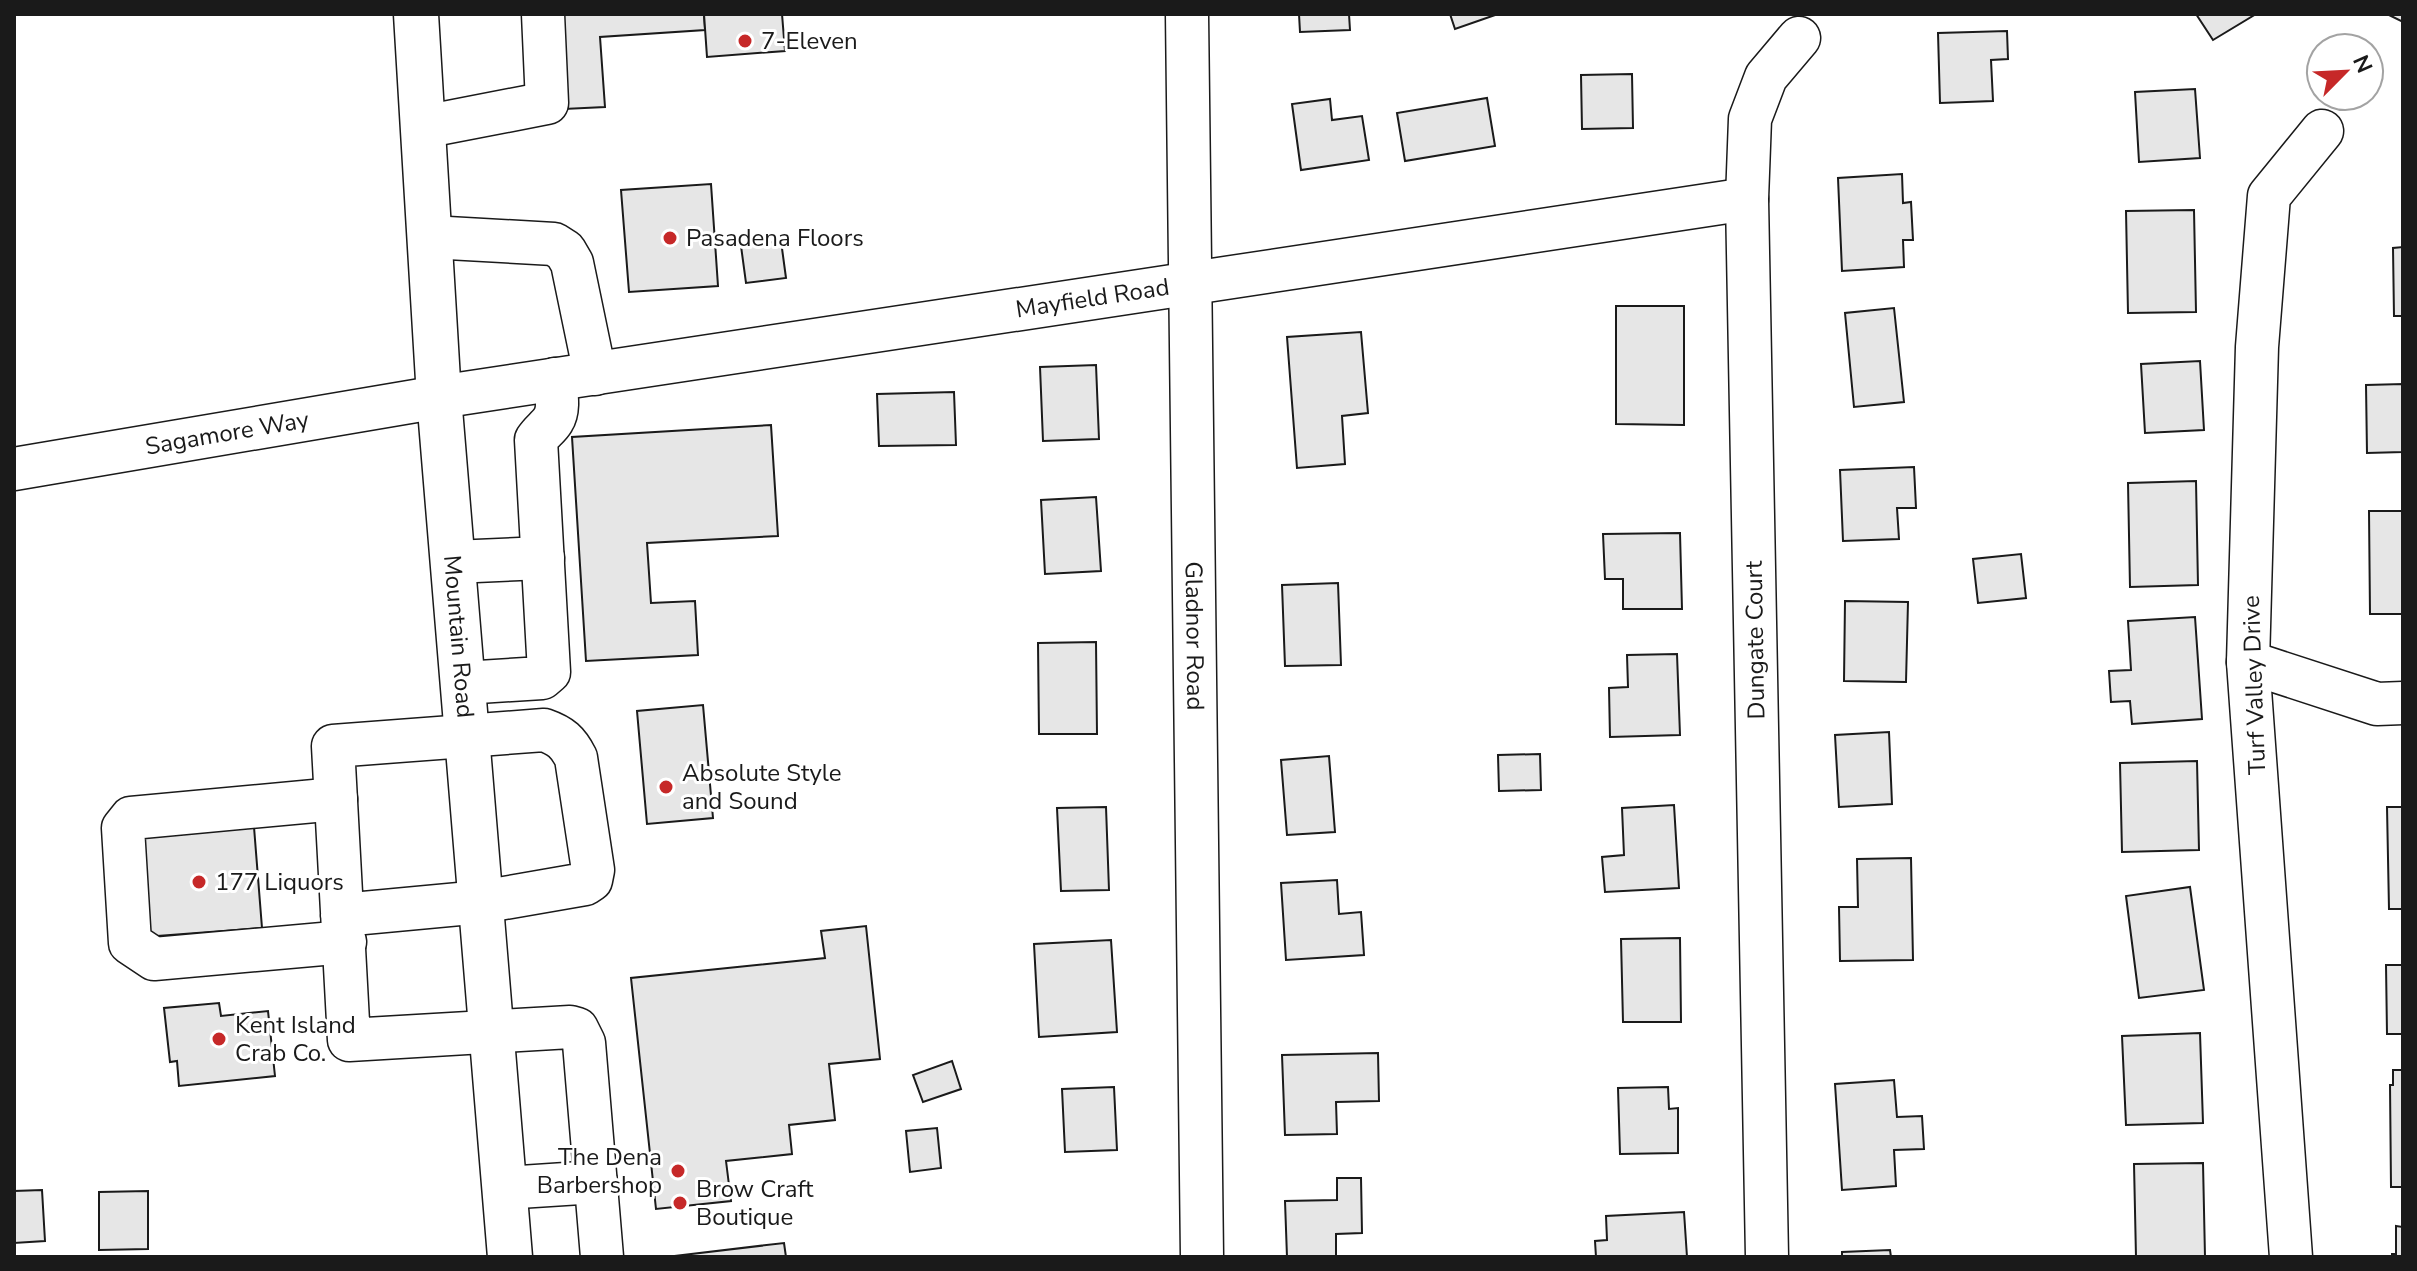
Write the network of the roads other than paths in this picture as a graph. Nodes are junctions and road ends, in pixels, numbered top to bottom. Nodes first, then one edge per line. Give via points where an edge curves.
1 (416, 14) edge
2 (543, 14) edge
3 (1187, 14) edge
4 (1799, 38) dead end
5 (423, 127) junction
6 (2322, 131) dead end
7 (1747, 199) junction
8 (430, 237) junction
9 (1190, 285) junction
10 (575, 376) junction
11 (439, 397) junction
12 (14, 469) edge
13 (543, 558) junction
14 (453, 562) junction
15 (2248, 662) junction
16 (542, 678) junction
17 (463, 683) junction
18 (2403, 703) edge
19 (544, 730) junction
20 (467, 735) junction
21 (336, 799) junction
22 (481, 902) junction
23 (344, 929) junction
24 (491, 1031) junction
25 (596, 1182) junction
26 (504, 1188) junction
27 (510, 1257) edge
28 (602, 1257) edge
29 (1202, 1257) edge
30 (1767, 1257) edge
31 (2291, 1257) edge

1 - 5 main road, Mountain Road
2 - 5 street via 547,103
3 - 9 street, Gladnor Road
4 - 7 street, Dungate Court via 1766,77 1750,119
5 - 8 main road, Mountain Road
6 - 15 street, Turf Valley Drive via 2269,196 2257,347
7 - 9 street, Mayfield Road
7 - 30 street, Dungate Court
8 - 10 street via 554,244 565,251 572,263
8 - 11 main road, Mountain Road
9 - 10 street, Mayfield Road
9 - 29 street, Gladnor Road
10 - 11 street, Mayfield Road
10 - 13 street via 552,422 536,440
11 - 12 street, Sagamore Way
11 - 14 main road, Mountain Road
13 - 14 street
13 - 16 street via 550,666
14 - 17 main road, Mountain Road
15 - 18 street via 2377,704
15 - 31 street, Turf Valley Drive
16 - 17 street
16 - 19 street
17 - 20 main road, Mountain Road
19 - 20 street
19 - 22 street via 568,743 576,758 591,880
20 - 21 street via 333,746
20 - 22 main road, Mountain Road
21 - 23 street
21 - 23 street via 131,818 123,828 130,943 154,959 222,954
22 - 23 street
22 - 24 main road, Mountain Road
23 - 24 street via 349,1040
24 - 25 street via 577,1029 584,1043
24 - 26 main road, Mountain Road
25 - 26 street
25 - 28 street
26 - 27 main road, Mountain Road

